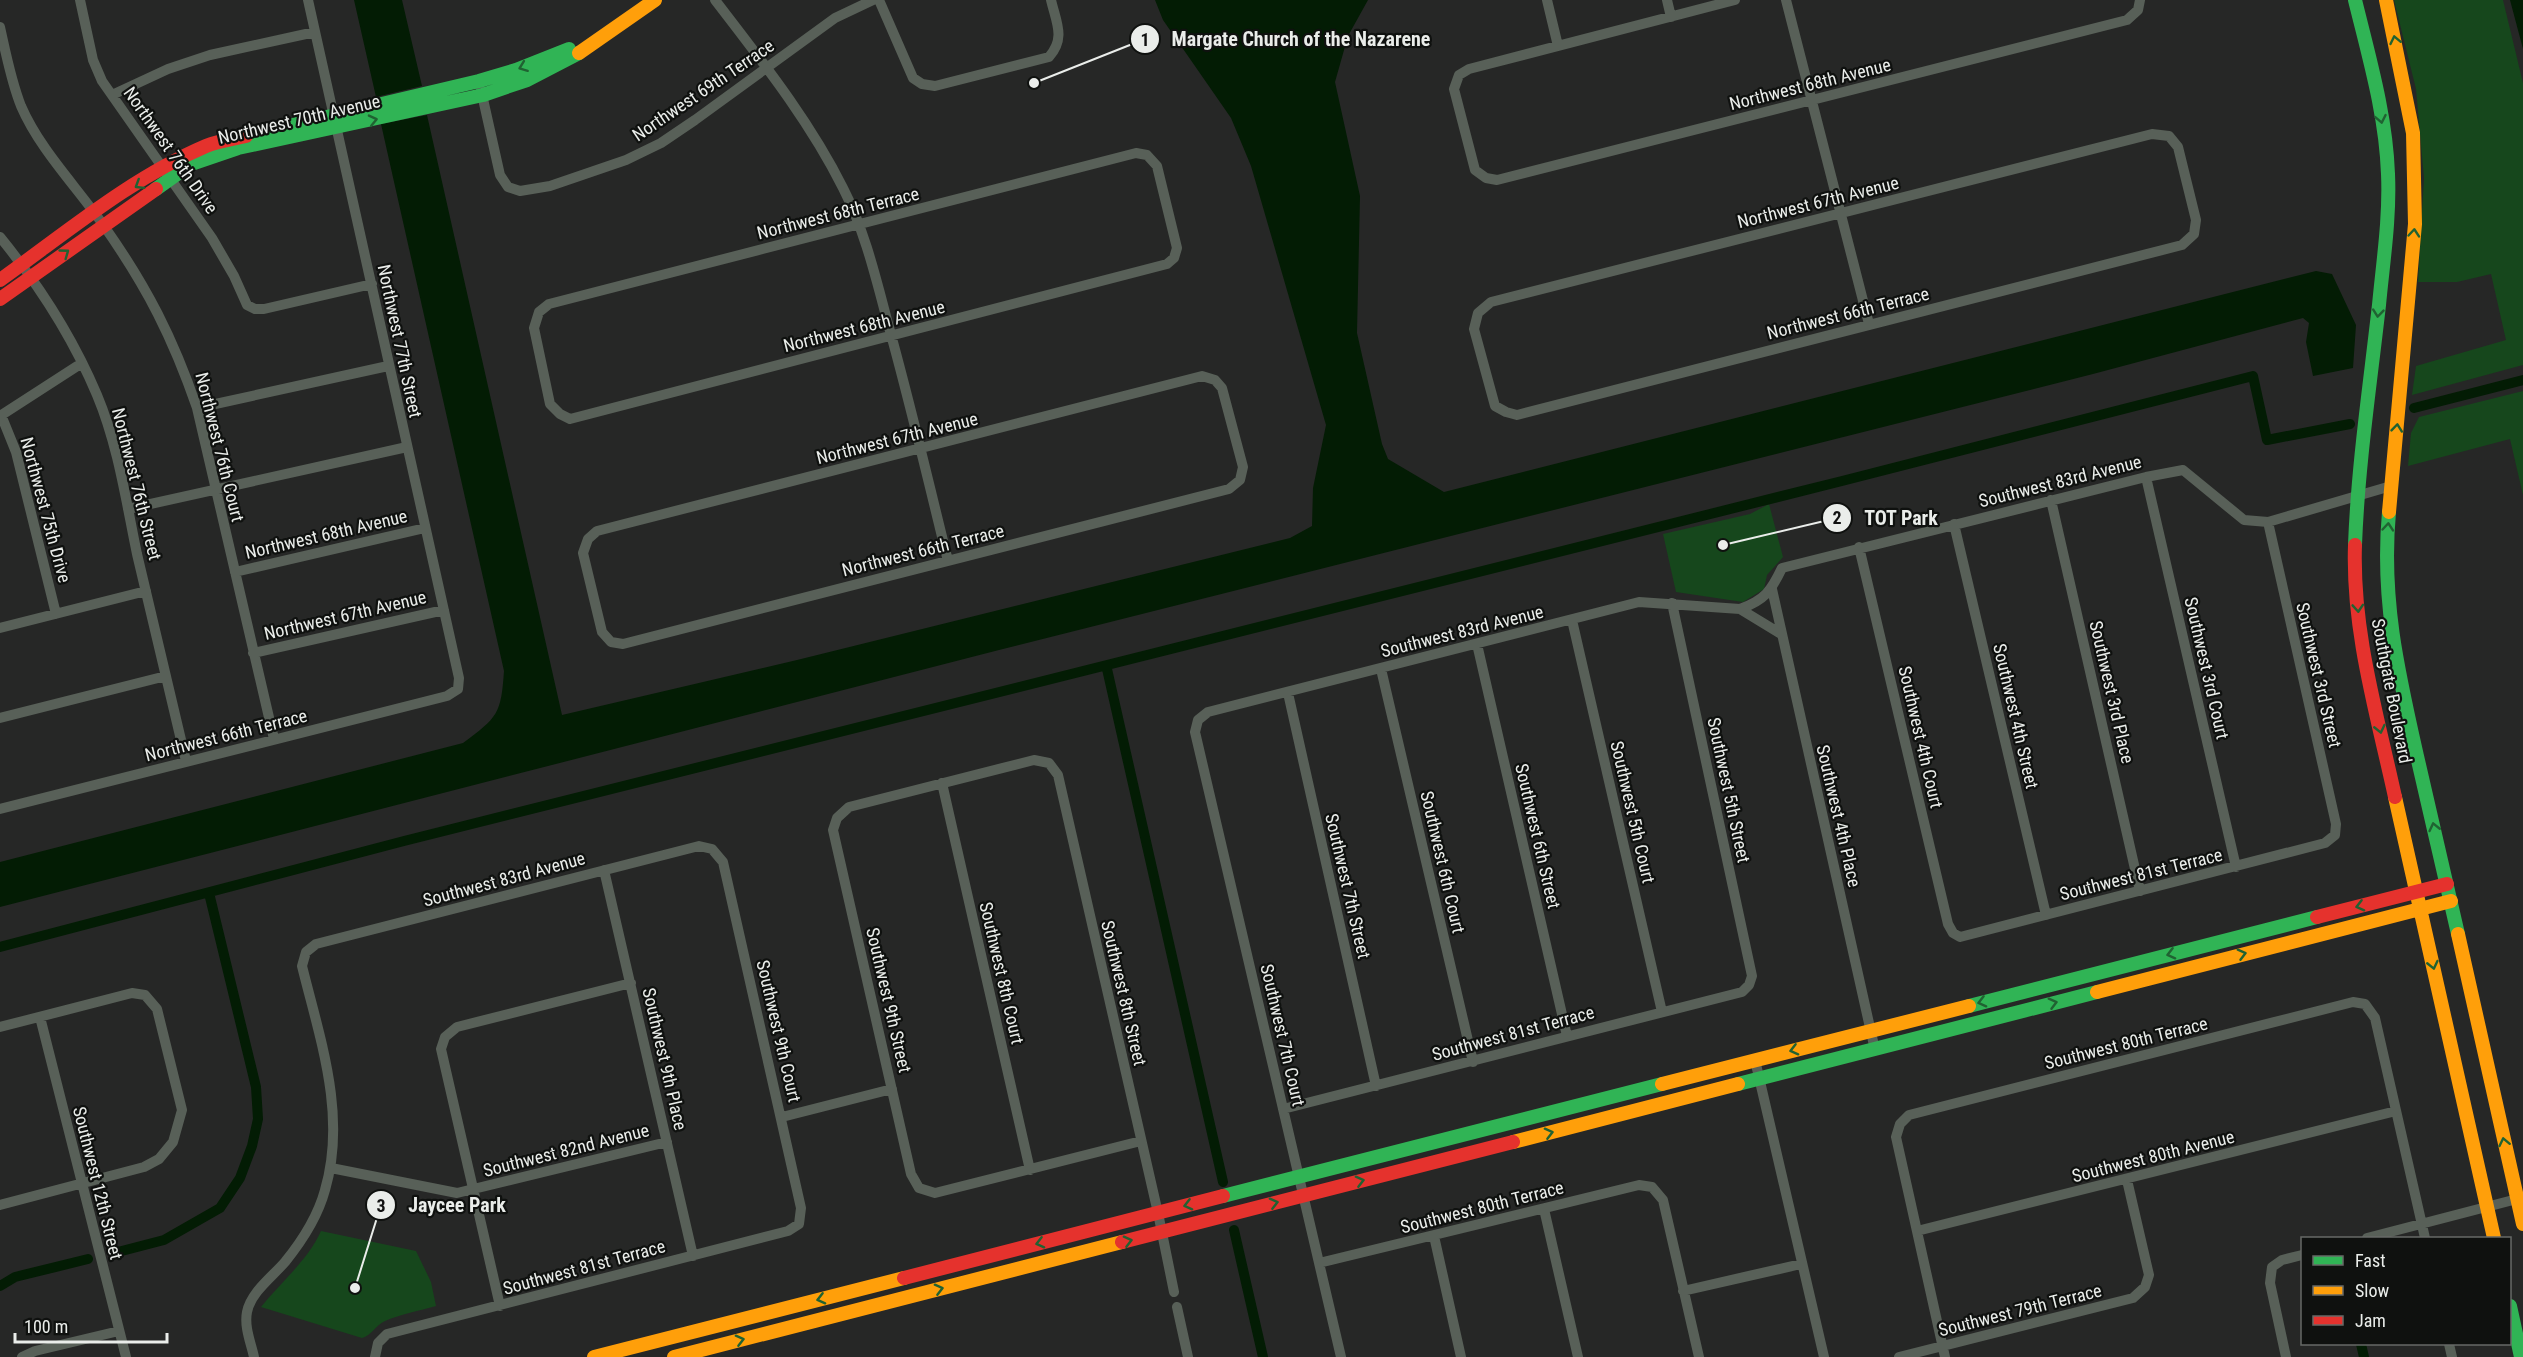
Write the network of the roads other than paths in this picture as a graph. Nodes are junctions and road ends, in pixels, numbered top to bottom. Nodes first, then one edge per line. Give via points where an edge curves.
1 (80, 0) edge
2 (308, 0) edge
3 (655, 0) edge
4 (715, 0) edge
5 (873, 0) edge
6 (879, 0) edge
7 (1052, 0) edge
8 (1547, 0) edge
9 (1666, 0) edge
10 (1735, 0) edge
11 (1786, 0) edge
12 (2355, 0) edge
13 (2386, 0) edge
14 (2139, 5) edge
15 (1671, 17) junction
16 (0, 27) edge
17 (315, 32) junction
18 (598, 40) junction
19 (1558, 46) junction
20 (767, 67) junction
21 (479, 81) junction
22 (112, 95) junction
23 (483, 95) junction
24 (1811, 100) junction
25 (335, 122) junction
26 (167, 174) junction
27 (94, 213) junction
28 (1840, 213) junction
29 (104, 225) junction
30 (859, 225) junction
31 (2194, 234) joint
32 (0, 237) edge
33 (1174, 258) joint
34 (22, 265) junction
35 (31, 277) junction
36 (0, 280) edge
37 (372, 284) junction
38 (0, 299) edge
39 (1869, 324) junction
40 (892, 336) junction
41 (82, 363) junction
42 (388, 366) junction
43 (197, 408) junction
44 (1506, 412) joint
45 (560, 414) joint
46 (1, 416) edge
47 (407, 447) junction
48 (921, 449) junction
49 (2146, 477) junction
50 (1240, 480) joint
51 (2391, 486) junction
52 (215, 491) junction
53 (2359, 496) junction
54 (2051, 500) junction
55 (128, 509) junction
56 (2268, 522) junction
57 (1954, 524) junction
58 (425, 528) junction
59 (1859, 547) junction
60 (948, 561) junction
61 (234, 572) junction
62 (1772, 589) junction
63 (146, 591) junction
64 (1672, 603) junction
65 (1740, 609) junction
66 (444, 610) junction
67 (56, 614) junction
68 (1572, 620) junction
69 (0, 628) edge
70 (1781, 634) junction
71 (611, 642) joint
72 (1477, 644) junction
73 (253, 653) junction
74 (1381, 669) junction
75 (166, 676) junction
76 (458, 688) joint
77 (1288, 693) junction
78 (0, 718) edge
79 (1198, 720) joint
80 (274, 740) junction
81 (186, 762) junction
82 (942, 783) junction
83 (0, 809) edge
84 (2336, 835) joint
85 (712, 849) joint
86 (2236, 867) junction
87 (604, 870) junction
88 (2447, 884) junction
89 (2140, 891) junction
90 (2417, 891) junction
91 (2451, 901) junction
92 (2421, 908) junction
93 (2046, 915) junction
94 (1953, 933) joint
95 (631, 983) junction
96 (1749, 985) joint
97 (1662, 1012) junction
98 (40, 1017) junction
99 (0, 1027) edge
100 (1870, 1031) junction
101 (1567, 1036) junction
102 (1875, 1050) junction
103 (1755, 1060) junction
104 (1473, 1062) junction
105 (1760, 1079) junction
106 (1376, 1086) junction
107 (892, 1089) junction
108 (1283, 1109) junction
109 (2396, 1111) junction
110 (782, 1117) junction
111 (1141, 1141) junction
112 (667, 1142) junction
113 (331, 1168) junction
114 (1030, 1170) junction
115 (1299, 1177) junction
116 (2127, 1180) junction
117 (82, 1184) junction
118 (472, 1191) junction
119 (1304, 1196) junction
120 (2517, 1199) junction
121 (0, 1205) edge
122 (2486, 1207) junction
123 (1544, 1209) junction
124 (1158, 1213) junction
125 (799, 1224) joint
126 (2422, 1224) junction
127 (2523, 1224) edge
128 (1161, 1232) junction
129 (1917, 1232) junction
130 (1434, 1236) junction
131 (2374, 1237) edge
132 (2425, 1237) edge
133 (2494, 1237) edge
134 (2301, 1255) edge
135 (693, 1256) junction
136 (1319, 1263) junction
137 (1801, 1264) junction
138 (1683, 1291) junction
139 (1174, 1292) dead end
140 (500, 1306) junction
141 (1177, 1307) dead end
142 (2511, 1311) edge
143 (119, 1331) junction
144 (682, 1335) junction
145 (1944, 1351) edge
146 (686, 1356) edge
147 (22, 1357) edge
148 (126, 1357) edge
149 (254, 1357) edge
150 (375, 1357) edge
151 (594, 1357) edge
152 (1188, 1357) edge
153 (1341, 1357) edge
154 (1461, 1357) edge
155 (1578, 1357) edge
156 (1699, 1357) edge
157 (1824, 1357) edge
158 (1899, 1357) edge
159 (2286, 1357) edge
160 (2521, 1357) edge

1 - 22 street, Northwest 76th Drive via 93,60
2 - 17 street, Northwest 77th Street
3 - 18 street, Northwest 70th Avenue
4 - 20 street
5 - 20 street, Northwest 69th Terrace via 835,18
6 - 7 street via 914,78 935,86 1049,57 1060,39
8 - 19 street
9 - 15 street
10 - 15 street
11 - 24 street
12 -> 53 street, Southgate Boulevard via 2385,136 2388,173 2387,220
51 -> 13 street, Southgate Boulevard via 2415,224 2415,172 2413,133
14 - 24 street, Northwest 68th Avenue via 2127,20
15 - 19 street
16 - 27 street, Northwest 76th Court via 22,107 39,138
17 - 22 street via 210,55
17 - 25 street, Northwest 77th Street
18 -> 21 street, Northwest 70th Avenue
18 - 23 street, Northwest 70th Avenue via 574,57 527,80
19 - 24 street, Northwest 68th Avenue via 1459,75 1454,89 1475,171 1486,178 1497,180
20 - 23 street, Northwest 69th Terrace via 661,143 626,160 550,186 520,191 508,187 500,175
20 - 30 street via 817,139
21 - 23 street
21 - 25 street, Northwest 70th Avenue
22 - 26 street, Northwest 76th Drive
25 -> 23 street, Northwest 70th Avenue
24 - 28 street
25 - 26 street, Northwest 70th Avenue via 238,148
25 - 37 street, Northwest 77th Street
26 -> 27 street, Northwest 70th Avenue
26 - 29 street, Northwest 70th Avenue
26 - 37 street, Northwest 76th Drive via 212,238 247,305 255,309
27 - 29 street, Northwest 76th Court
27 - 34 street, Northwest 70th Avenue
28 - 31 street, Northwest 67th Avenue via 2152,134 2169,136 2178,147 2196,220
28 - 39 street
28 - 44 street, Northwest 67th Avenue via 1491,302 1478,313 1474,329 1496,406
35 -> 29 street, Northwest 70th Avenue
29 - 43 street, Northwest 76th Court via 160,314
30 - 33 street, Northwest 68th Terrace via 1136,153 1147,155 1156,165 1177,248
30 - 40 street
30 - 45 street, Northwest 68th Terrace via 549,304 539,312 534,328 550,404
31 - 39 street, Northwest 66th Terrace via 2182,245
32 - 34 street, Northwest 76th Street
33 - 40 street, Northwest 68th Avenue via 1167,264
34 - 35 street, Northwest 76th Street
34 - 36 street, Northwest 70th Avenue
35 - 38 street, Northwest 70th Avenue
35 - 41 street, Northwest 76th Street
37 - 42 street, Northwest 77th Street
39 - 44 street, Northwest 66th Terrace via 1517,415
40 - 45 street, Northwest 68th Avenue via 570,419
40 - 48 street
41 - 46 street
41 - 55 street, Northwest 76th Street via 110,434
42 - 43 street
42 - 47 street, Northwest 77th Street
43 - 52 street, Northwest 76th Court
46 - 67 street, Northwest 75th Drive via 16,452
47 - 52 street
47 - 58 street, Northwest 77th Street
48 - 50 street, Northwest 67th Avenue via 1202,376 1215,380 1222,388 1243,467
48 - 60 street
48 - 71 street, Northwest 67th Avenue via 597,531 588,539 583,553 602,632
49 - 54 street, Southwest 83rd Avenue
49 - 56 street, Southwest 83rd Avenue via 2183,470 2244,520
49 - 86 street, Southwest 3rd Court
50 - 60 street, Northwest 66th Terrace via 1229,489
51 - 53 street, Southwest 83rd Avenue
88 -> 51 street, Southgate Boulevard via 2393,648 2386,548
52 - 55 street
52 - 61 street, Northwest 76th Court
53 - 56 street, Southwest 83rd Avenue
53 -> 90 street, Southgate Boulevard via 2355,550 2363,653
54 - 57 street, Southwest 83rd Avenue
54 - 89 street, Southwest 3rd Place
55 - 63 street, Northwest 76th Street
56 - 84 street, Southwest 3rd Street
57 - 59 street, Southwest 83rd Avenue
57 - 93 street, Southwest 4th Street
58 - 61 street, Northwest 68th Avenue
58 - 66 street, Northwest 77th Street
59 - 62 street, Southwest 83rd Avenue via 1782,568
59 - 94 street, Southwest 4th Court
60 - 71 street, Northwest 66th Terrace via 623,644
61 - 73 street, Northwest 76th Court
62 - 65 street, Southwest 83rd Avenue via 1758,603
62 - 70 street, Southwest 4th Place
63 - 67 street
63 - 75 street, Northwest 76th Street
64 - 65 street, Southwest 83rd Avenue
64 - 68 street, Southwest 83rd Avenue via 1639,602
64 - 96 street, Southwest 5th Street via 1752,976
65 - 70 street, Southwest 83rd Avenue
66 - 73 street, Northwest 67th Avenue
66 - 76 street, Northwest 77th Street
67 - 69 street
68 - 72 street, Southwest 83rd Avenue
68 - 97 street, Southwest 5th Court
70 - 100 street, Southwest 4th Place
72 - 74 street, Southwest 83rd Avenue
72 - 101 street, Southwest 6th Street
73 - 80 street, Northwest 76th Court
74 - 77 street, Southwest 83rd Avenue
74 - 104 street, Southwest 6th Court
75 - 78 street
75 - 81 street, Northwest 76th Street
76 - 80 street, Northwest 66th Terrace via 447,696
77 - 79 street, Southwest 83rd Avenue via 1208,712
77 - 106 street, Southwest 7th Street
79 - 108 street, Southwest 7th Court via 1195,732
80 - 81 street, Northwest 66th Terrace
81 - 83 street, Northwest 66th Terrace
82 - 107 street, Southwest 9th Street via 849,807 837,818 833,831
82 - 111 street, Southwest 8th Street via 1034,760 1049,763 1058,775
82 - 114 street, Southwest 8th Court
84 - 86 street, Southwest 81st Terrace via 2325,843
85 - 87 street, Southwest 83rd Avenue via 699,846
85 - 110 street, Southwest 9th Court via 723,862
86 - 89 street, Southwest 81st Terrace
87 - 95 street, Southwest 9th Place
87 - 113 street, Southwest 83rd Avenue via 316,944 306,952 302,966 335,1121
88 - 90 street
88 - 91 street, Southgate Boulevard
89 - 93 street, Southwest 81st Terrace
90 - 92 street, Southgate Boulevard
90 -> 100 street
91 - 92 street
120 -> 91 street, Southgate Boulevard
102 -> 92 street
92 -> 122 street, Southgate Boulevard
93 - 94 street, Southwest 81st Terrace via 1960,937
95 - 112 street, Southwest 9th Place
95 - 118 street via 457,1027 445,1037 441,1049
96 - 97 street, Southwest 81st Terrace via 1742,992
97 - 101 street, Southwest 81st Terrace
98 - 99 street
98 - 117 street, Southwest 12th Street
98 - 117 street via 132,993 145,995 157,1009 182,1110 173,1142 159,1159 144,1167
100 - 102 street, Southwest 4th Place
100 -> 103 street
101 - 104 street, Southwest 81st Terrace
102 - 105 street
103 - 105 street
103 - 115 street
104 - 106 street, Southwest 81st Terrace
119 -> 105 street
105 - 137 street
106 - 108 street, Southwest 81st Terrace
107 - 110 street
107 - 114 street, Southwest 9th Street via 911,1174 919,1188 935,1193
108 - 115 street, Southwest 7th Court
109 - 116 street, Southwest 80th Avenue
109 - 126 street
109 - 129 street, Southwest 80th Terrace via 2375,1018 2365,1004 2353,1002 1909,1115 1900,1124 1896,1137
110 - 125 street, Southwest 9th Court via 801,1208
111 - 114 street
111 - 124 street, Southwest 8th Street
112 - 118 street, Southwest 82nd Avenue
112 - 135 street, Southwest 9th Place
113 - 118 street, Southwest 82nd Avenue via 457,1193
113 - 149 street via 325,1193 308,1230 247,1310
115 - 119 street, Southwest 7th Court
115 -> 124 street
116 - 129 street, Southwest 80th Avenue
116 - 145 street, Southwest 79th Terrace via 2149,1275 2145,1287 2133,1298
117 - 121 street
117 - 143 street, Southwest 12th Street
118 - 140 street
128 -> 119 street
119 - 136 street, Southwest 7th Court
120 - 122 street
120 - 127 street, Southgate Boulevard
122 - 126 street
122 - 133 street, Southgate Boulevard
123 - 130 street, Southwest 80th Terrace
123 - 138 street, Southwest 80th Terrace via 1639,1185 1652,1187 1663,1200
123 - 155 street
124 - 128 street, Southwest 8th Street
124 -> 144 street
125 - 135 street, Southwest 81st Terrace via 788,1231
126 - 131 street
126 - 132 street
128 - 139 street, Southwest 8th Street
146 -> 128 street
129 - 145 street
130 - 136 street, Southwest 80th Terrace
130 - 154 street
134 - 159 street via 2272,1267 2270,1283
135 - 140 street, Southwest 81st Terrace
136 - 153 street, Southwest 7th Court
137 - 138 street
137 - 157 street
138 - 156 street
140 - 150 street, Southwest 81st Terrace via 387,1334 378,1343
141 - 152 street
142 - 160 street
143 - 147 street
143 - 148 street, Southwest 12th Street
144 - 146 street
144 - 151 street
145 - 158 street, Southwest 79th Terrace

